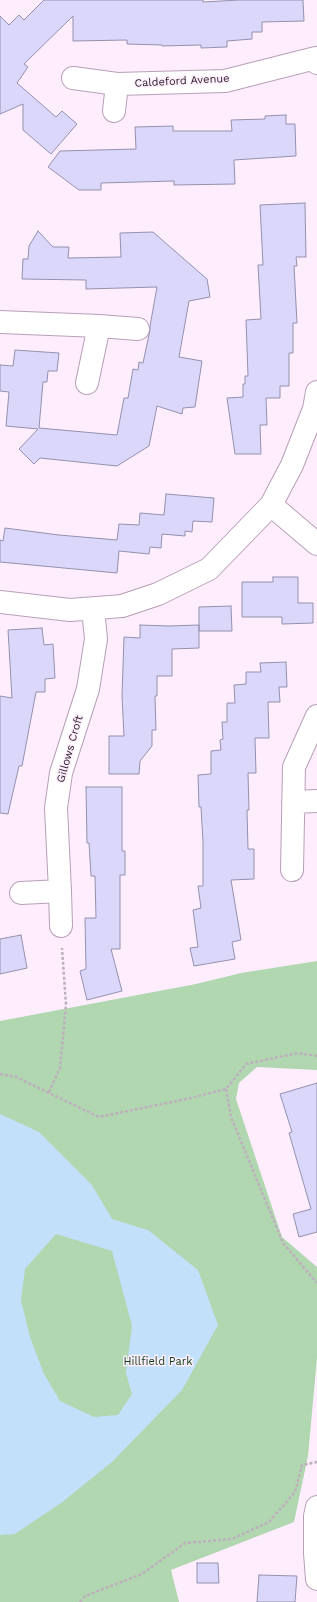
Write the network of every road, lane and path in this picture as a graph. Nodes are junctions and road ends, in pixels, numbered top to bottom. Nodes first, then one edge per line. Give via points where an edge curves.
1 (317, 60) edge
2 (73, 78) dead end
3 (117, 84) junction
4 (114, 111) dead end
5 (0, 322) edge
6 (99, 326) junction
7 (138, 329) dead end
8 (87, 383) dead end
9 (317, 392) edge
10 (271, 505) junction
11 (317, 544) edge
12 (0, 602) edge
13 (93, 609) junction
14 (317, 716) edge
15 (317, 801) edge
16 (293, 802) junction
17 (292, 870) dead end
18 (60, 891) junction
19 (21, 893) dead end
20 (62, 926) joint
21 (317, 1056) edge
22 (0, 1074) edge
23 (226, 1089) junction
24 (49, 1092) junction
25 (317, 1283) edge
26 (317, 1462) edge
27 (317, 1507) edge
28 (317, 1579) edge
29 (80, 1602) edge

1 - 3 street, Caldeford Avenue via 225,81
2 - 3 street, Caldeford Avenue
3 - 4 street
5 - 6 street
6 - 7 street
6 - 8 street
9 - 10 street via 314,409 292,465
10 - 11 street
10 - 13 street via 209,569 158,594 122,606
12 - 13 street via 70,610
13 - 18 street, Gillows Croft via 96,638 88,689 61,773 56,808
14 - 16 street via 294,767
15 - 16 street
16 - 17 street
18 - 19 street
18 - 20 street, Gillows Croft
20 - 24 path via 66,1005 60,1068
21 - 23 path via 298,1053 246,1064
22 - 24 path via 16,1077
23 - 24 path via 99,1117
23 - 25 path via 231,1117 284,1243
26 - 29 path via 302,1465 295,1492 269,1522 232,1539 184,1544 142,1574 84,1596
27 - 28 street

